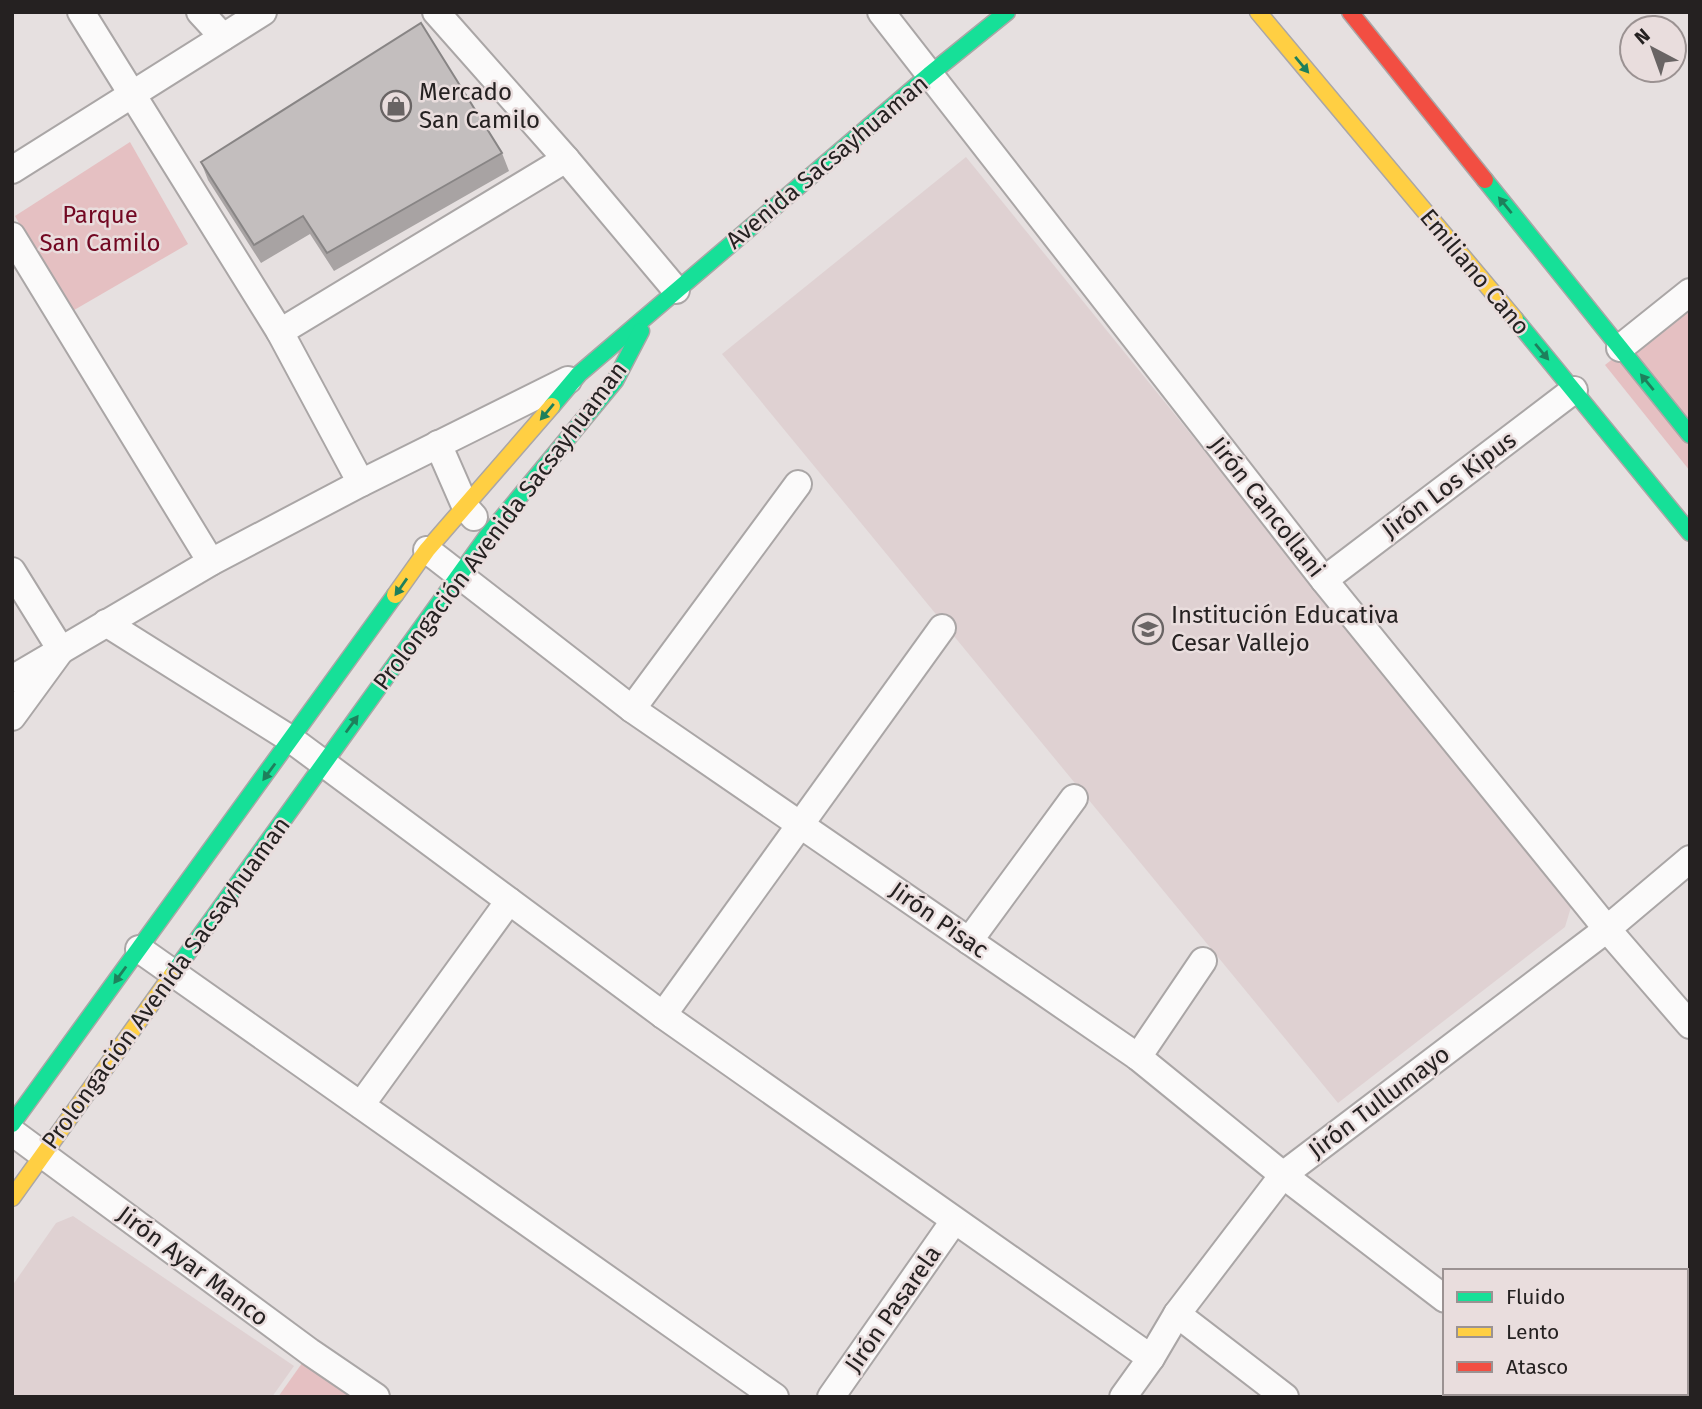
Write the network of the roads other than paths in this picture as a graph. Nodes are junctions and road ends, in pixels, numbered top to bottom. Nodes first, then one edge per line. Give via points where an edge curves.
1 (81, 12) edge
2 (200, 12) edge
3 (263, 12) edge
4 (881, 12) edge
5 (1007, 12) edge
6 (1258, 12) edge
7 (1350, 12) edge
8 (438, 15) edge
9 (418, 33) edge
10 (223, 37) junction
11 (929, 75) junction
12 (132, 95) junction
13 (566, 159) junction
14 (210, 169) edge
15 (12, 170) edge
16 (187, 184) junction
17 (12, 236) edge
18 (676, 290) junction
19 (1690, 292) edge
20 (649, 314) junction
21 (281, 332) junction
22 (1620, 348) junction
23 (579, 374) junction
24 (615, 381) junction
25 (1574, 390) junction
26 (1690, 435) edge
27 (438, 444) junction
28 (360, 483) junction
29 (798, 484) dead end
30 (466, 508) junction
31 (1690, 533) edge
32 (488, 535) junction
33 (427, 550) junction
34 (211, 562) junction
35 (12, 571) edge
36 (460, 575) junction
37 (1324, 580) junction
38 (106, 624) junction
39 (942, 628) dead end
40 (61, 650) junction
41 (12, 679) edge
42 (632, 709) junction
43 (12, 717) edge
44 (292, 740) junction
45 (324, 764) junction
46 (1074, 798) dead end
47 (800, 825) junction
48 (1690, 859) edge
49 (509, 901) junction
50 (1607, 929) junction
51 (969, 941) junction
52 (139, 949) junction
53 (1203, 961) dead end
54 (173, 973) junction
55 (663, 1015) junction
56 (1690, 1025) edge
57 (1138, 1057) junction
58 (361, 1105) junction
59 (12, 1124) edge
60 (12, 1132) edge
61 (43, 1154) junction
62 (1283, 1175) junction
63 (12, 1198) edge
64 (954, 1221) junction
65 (1443, 1297) edge
66 (1177, 1314) junction
67 (1151, 1358) junction
68 (376, 1397) edge
69 (775, 1397) edge
70 (831, 1397) edge
71 (1123, 1397) edge
72 (1285, 1397) edge

1 - 12 street
2 - 10 street
3 - 10 street
4 - 11 street, Jirón Cancollani
5 - 11 street, Avenida Sacsayhuaman
6 -> 25 street, Emiliano Cano
22 -> 7 street
8 - 9 street
8 - 13 street
10 - 12 street
11 - 18 street, Avenida Sacsayhuaman
11 - 37 street, Jirón Cancollani
12 - 15 street
12 - 16 street
13 - 18 street
13 - 21 street
14 - 16 street
16 - 21 street
17 - 34 street
18 - 20 street, Avenida Sacsayhuaman
19 - 22 street
20 - 23 street, Prolongación Avenida Sacsayhuaman
20 - 24 street, Prolongación Avenida Sacsayhuaman
21 - 28 street
26 -> 22 street
23 - 24 street
23 - 27 street
23 -> 30 street, Prolongación Avenida Sacsayhuaman
24 - 32 street, Prolongación Avenida Sacsayhuaman
25 - 31 street, Emiliano Cano
25 - 37 street, Jirón Los Kipus
27 - 28 street
27 - 30 street
28 - 34 street
29 - 42 street
30 - 32 street
30 - 33 street, Prolongación Avenida Sacsayhuaman
32 - 36 street, Prolongación Avenida Sacsayhuaman
33 - 36 street, Jirón Pisac
33 -> 44 street, Prolongación Avenida Sacsayhuaman
34 - 38 street
35 - 40 street
36 - 42 street, Jirón Pisac
45 -> 36 street, Prolongación Avenida Sacsayhuaman
37 - 50 street, Jirón Cancollani
38 - 40 street
38 - 44 street
39 - 47 street
40 - 41 street
40 - 43 street
42 - 47 street, Jirón Pisac
44 - 45 street
44 -> 52 street, Prolongación Avenida Sacsayhuaman
45 - 49 street
45 - 54 street, Prolongación Avenida Sacsayhuaman
46 - 51 street
47 - 51 street, Jirón Pisac
47 - 55 street
48 - 50 street, Jirón Tullumayo
49 - 55 street
49 - 58 street
50 - 56 street, Jirón Cancollani
50 - 62 street, Jirón Tullumayo
51 - 57 street, Jirón Pisac
52 - 54 street
52 -> 59 street, Prolongación Avenida Sacsayhuaman
53 - 57 street
54 - 58 street
54 - 61 street, Prolongación Avenida Sacsayhuaman
55 - 64 street
57 - 62 street, Jirón Pisac
58 - 69 street
60 - 61 street, Jirón Ayar Manco
61 - 63 street, Prolongación Avenida Sacsayhuaman
61 - 68 street, Jirón Ayar Manco
62 - 65 street, Jirón Pisac
62 - 66 street, Jirón Tullumayo
64 - 67 street
64 - 70 street, Jirón Pasarela
66 - 67 street, Jirón Tullumayo
66 - 72 street
67 - 71 street, Jirón Tullumayo

